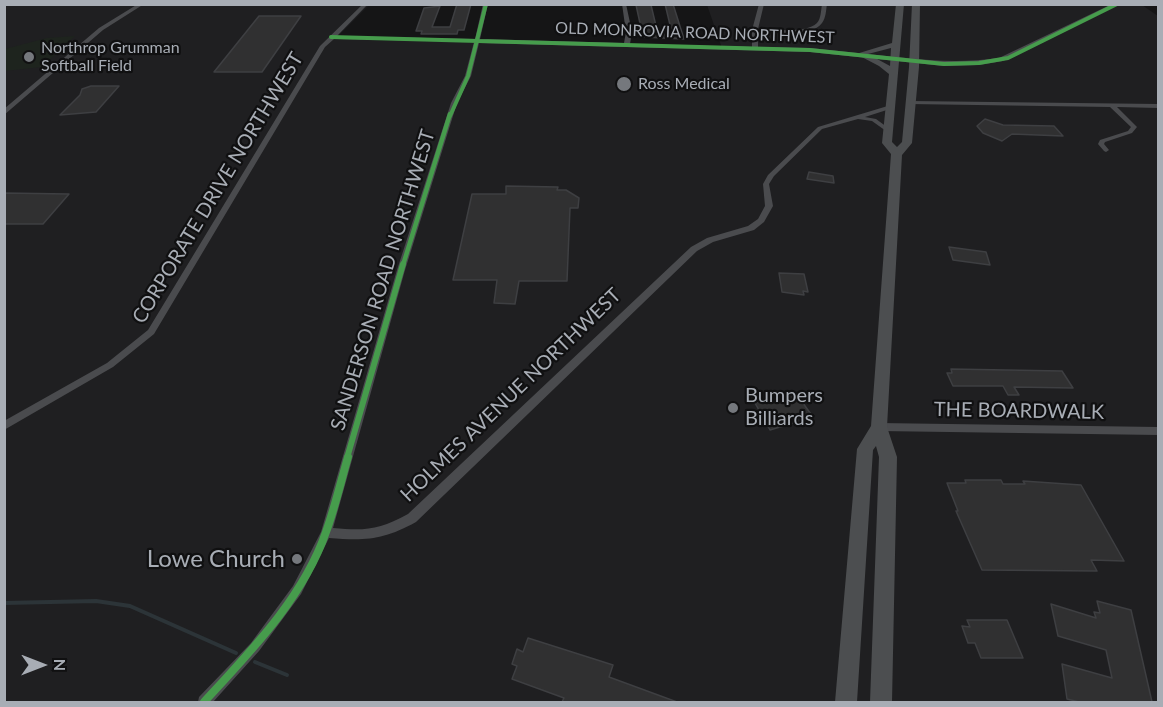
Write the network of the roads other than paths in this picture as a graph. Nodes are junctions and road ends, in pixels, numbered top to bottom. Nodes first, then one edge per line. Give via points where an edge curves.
1 (142, 4) edge
2 (366, 4) edge
3 (486, 4) edge
4 (624, 4) edge
5 (762, 4) edge
6 (825, 4) edge
7 (900, 4) edge
8 (916, 4) edge
9 (1117, 4) edge
10 (755, 30) junction
11 (331, 37) junction
12 (477, 40) junction
13 (627, 44) junction
14 (897, 44) junction
15 (755, 48) junction
16 (860, 54) junction
17 (896, 59) junction
18 (914, 61) junction
19 (895, 75) junction
20 (911, 103) junction
21 (1112, 106) junction
22 (1158, 106) edge
23 (891, 107) junction
24 (4, 113) edge
25 (850, 117) junction
26 (888, 130) junction
27 (1106, 150) dead end
28 (897, 154) junction
29 (4, 426) edge
30 (879, 427) junction
31 (1158, 431) edge
32 (326, 533) junction
33 (204, 702) edge
34 (846, 702) edge
35 (881, 702) edge

1 - 24 street via 101,29
2 - 11 street, CORPORATE DRIVE NORTHWEST
3 - 12 street, SANDERSON ROAD NORTHWEST
4 - 13 street
5 - 10 street
6 - 10 street via 821,21 813,28
7 - 14 highway
8 - 18 highway
9 - 18 street, OLD MONROVIA ROAD NORTHWEST via 1008,58 980,63
10 - 15 street
11 - 12 street, OLD MONROVIA ROAD NORTHWEST
11 - 29 street, CORPORATE DRIVE NORTHWEST via 152,332 110,365
12 - 13 street, OLD MONROVIA ROAD NORTHWEST
12 - 32 street, SANDERSON ROAD NORTHWEST via 401,270
13 - 15 street, OLD MONROVIA ROAD NORTHWEST
14 - 16 highway
14 - 17 highway
15 - 16 street, OLD MONROVIA ROAD NORTHWEST
16 - 17 street, OLD MONROVIA ROAD NORTHWEST
16 - 19 highway
17 - 18 street, OLD MONROVIA ROAD NORTHWEST
17 - 19 highway
18 - 20 highway
19 - 23 highway
20 - 21 street
20 - 28 highway via 907,143
21 - 22 street
21 - 27 street via 1134,127 1102,141
23 - 25 street, HOLMES AVENUE NORTHWEST
23 - 26 highway
25 - 26 street via 874,120
25 - 32 street, HOLMES AVENUE NORTHWEST via 820,128 771,175 766,184 769,206 762,220 751,228 694,249 412,518 377,534
26 - 28 highway via 887,143
28 - 30 highway
30 - 31 street, THE BOARDWALK
30 - 34 highway via 865,449
30 - 35 highway via 888,457
32 - 33 street via 292,597 255,648

